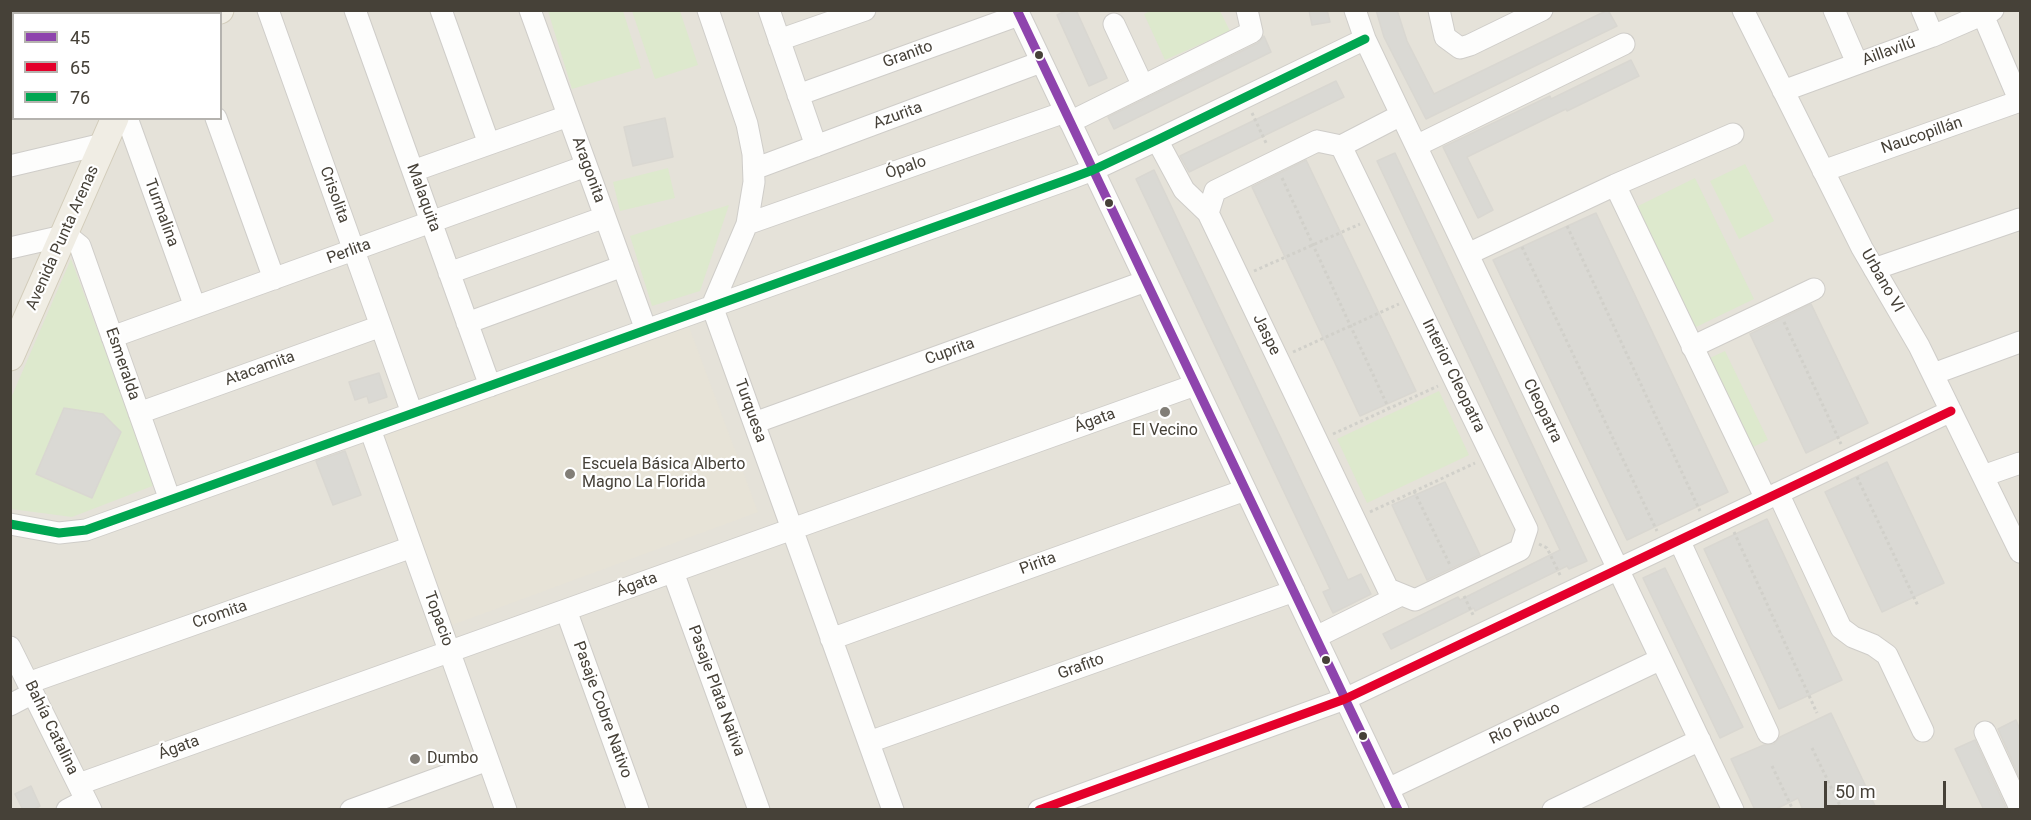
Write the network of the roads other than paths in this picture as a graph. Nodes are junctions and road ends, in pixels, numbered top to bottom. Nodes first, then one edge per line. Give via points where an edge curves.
1 (268, 10) edge
2 (355, 10) edge
3 (441, 10) edge
4 (530, 10) edge
5 (708, 10) edge
6 (769, 10) edge
7 (865, 10) edge
8 (1247, 10) edge
9 (1355, 10) edge
10 (1438, 10) edge
11 (1542, 10) edge
12 (1743, 10) edge
13 (1834, 10) edge
14 (1922, 10) edge
15 (1018, 13) edge
16 (1988, 13) edge
17 (1114, 24) dead end
18 (1933, 36) junction
19 (1365, 39) junction
20 (779, 40) junction
21 (1624, 44) dead end
22 (1041, 62) junction
23 (1857, 63) junction
24 (1143, 86) junction
25 (1783, 91) junction
26 (798, 95) junction
27 (2020, 102) edge
28 (1401, 115) junction
29 (568, 116) junction
30 (1068, 117) junction
31 (114, 120) edge
32 (129, 120) edge
33 (217, 120) edge
34 (1733, 134) dead end
35 (1157, 140) junction
36 (103, 144) junction
37 (489, 144) junction
38 (1341, 146) junction
39 (1416, 146) junction
40 (816, 147) junction
41 (10, 166) edge
42 (586, 166) junction
43 (754, 168) junction
44 (1093, 170) junction
45 (413, 171) junction
46 (1823, 171) junction
47 (1615, 185) junction
48 (1208, 213) junction
49 (605, 217) junction
50 (2020, 219) edge
51 (431, 222) junction
52 (747, 224) junction
53 (63, 236) junction
54 (10, 248) edge
55 (354, 250) junction
56 (1468, 254) junction
57 (623, 266) junction
58 (1874, 269) junction
59 (449, 273) junction
60 (274, 279) junction
61 (1146, 281) junction
62 (1814, 289) dead end
63 (712, 306) junction
64 (195, 307) junction
65 (467, 323) junction
66 (18, 324) edge
67 (381, 326) junction
68 (646, 330) junction
69 (112, 337) junction
70 (2020, 342) edge
71 (1692, 347) junction
72 (10, 357) edge
73 (1933, 374) junction
74 (1196, 385) junction
75 (490, 386) junction
76 (1951, 411) junction
77 (139, 413) junction
78 (412, 413) junction
79 (754, 423) junction
80 (370, 429) junction
81 (2020, 463) edge
82 (1983, 476) junction
83 (1245, 490) junction
84 (1772, 496) junction
85 (170, 500) junction
86 (10, 524) edge
87 (792, 529) junction
88 (1672, 543) junction
89 (412, 547) junction
90 (2020, 552) edge
91 (1618, 569) junction
92 (673, 572) junction
93 (1294, 591) junction
94 (1401, 595) junction
95 (566, 610) junction
96 (1316, 637) junction
97 (831, 639) junction
98 (10, 647) edge
99 (450, 652) junction
100 (1661, 659) junction
101 (31, 688) junction
102 (1345, 699) junction
103 (10, 705) edge
104 (1923, 731) dead end
105 (1985, 732) dead end
106 (1768, 733) dead end
107 (1700, 740) junction
108 (868, 742) junction
109 (488, 760) junction
110 (85, 798) edge
111 (1392, 803) edge
112 (2020, 808) edge
113 (67, 810) edge
114 (351, 810) edge
115 (506, 810) edge
116 (638, 810) edge
117 (759, 810) edge
118 (893, 810) edge
119 (1040, 810) edge
120 (1553, 810) edge
121 (1733, 810) edge

1 - 55 street, Crisolita
2 - 45 street, Malaquita
3 - 37 street
4 - 29 street, Aragonita
5 - 43 street via 747,124
6 - 20 street
7 - 20 street
8 - 24 street, Ópalo via 1252,32
9 - 19 street, Cleopatra
10 - 11 street via 1445,37 1460,48
12 - 25 street, Urbano VI
13 - 23 street
14 - 18 street
15 - 22 street
15 - 26 street, Granito
16 - 18 street, Aillavilú
16 - 27 street
17 - 24 street
18 - 23 street, Aillavilú
19 - 28 street, Cleopatra
19 - 35 street
20 - 26 street
21 - 39 street
22 - 30 street
22 - 40 street, Azurita
23 - 25 street, Aillavilú
24 - 30 street, Ópalo
25 - 46 street, Urbano VI
26 - 40 street
27 - 46 street, Naucopillán
28 - 38 street
28 - 39 street, Cleopatra
29 - 37 street
29 - 42 street, Aragonita
30 - 44 street
30 - 52 street, Ópalo
31 - 36 main road, Avenida Punta Arenas
32 - 64 street, Turmalina
33 - 60 street
34 - 47 street
35 - 44 street
35 - 48 street via 1184,190
36 - 41 street
36 - 53 main road, Avenida Punta Arenas
37 - 45 street
38 - 48 street via 1317,141 1215,191
38 - 94 street, Interior Cleopatra via 1527,529 1520,550 1415,600
39 - 56 street, Cleopatra
40 - 43 street, Azurita
42 - 49 street, Aragonita
42 - 51 street, Perlita
43 - 52 street
44 - 61 street
44 - 63 street
45 - 51 street, Malaquita
46 - 58 street, Urbano VI
47 - 56 street
47 - 71 street
48 - 94 street, Jaspe via 1389,589
49 - 57 street, Aragonita
49 - 59 street
50 - 58 street
51 - 55 street, Perlita
51 - 59 street, Malaquita
52 - 63 street
53 - 54 street
53 - 66 main road, Avenida Punta Arenas
53 - 69 street, Esmeralda via 80,246
55 - 60 street, Perlita
55 - 67 street, Crisolita
56 - 91 street, Cleopatra
57 - 65 street
57 - 68 street, Aragonita
58 - 73 street, Urbano VI
59 - 65 street, Malaquita
60 - 64 street, Perlita
61 - 74 street
61 - 79 street, Cuprita
62 - 71 street
63 - 68 street
63 - 79 street, Turquesa
64 - 69 street, Perlita
65 - 75 street, Malaquita
66 - 72 main road, Avenida Punta Arenas
67 - 77 street, Atacamita
67 - 78 street, Crisolita
68 - 75 street
69 - 77 street, Esmeralda
70 - 73 street
71 - 84 street
73 - 76 street, Urbano VI
74 - 83 street
74 - 87 street, Ágata
75 - 78 street
76 - 82 street, Urbano VI
76 - 84 street
77 - 85 street, Esmeralda
78 - 80 street
79 - 87 street, Turquesa
80 - 85 street
80 - 89 street, Topacio
81 - 82 street
82 - 90 street, Urbano VI
83 - 93 street
83 - 97 street, Pirita
84 - 88 street
84 - 104 street via 1841,628 1887,655
85 - 86 street via 78,532 59,533
87 - 92 street, Ágata
87 - 97 street, Turquesa
88 - 91 street
88 - 106 street
89 - 99 street, Topacio
89 - 101 street, Cromita
91 - 100 street, Cleopatra
91 - 102 street
92 - 95 street, Ágata
92 - 117 street, Pasaje Plata Nativa
93 - 96 street
93 - 108 street, Grafito
94 - 96 street
95 - 99 street, Ágata
95 - 116 street, Pasaje Cobre Nativo
96 - 102 street
97 - 108 street, Turquesa
98 - 101 street, Bahía Catalina
99 - 109 street, Topacio
99 - 110 street, Ágata
100 - 107 street, Cleopatra
100 - 111 street, Río Piduco
101 - 103 street, Cromita
101 - 110 street, Bahía Catalina
102 - 111 street
102 - 119 street
105 - 112 street
107 - 120 street
107 - 121 street, Cleopatra
108 - 118 street, Turquesa
109 - 114 street
109 - 115 street, Topacio
110 - 113 street, Ágata

